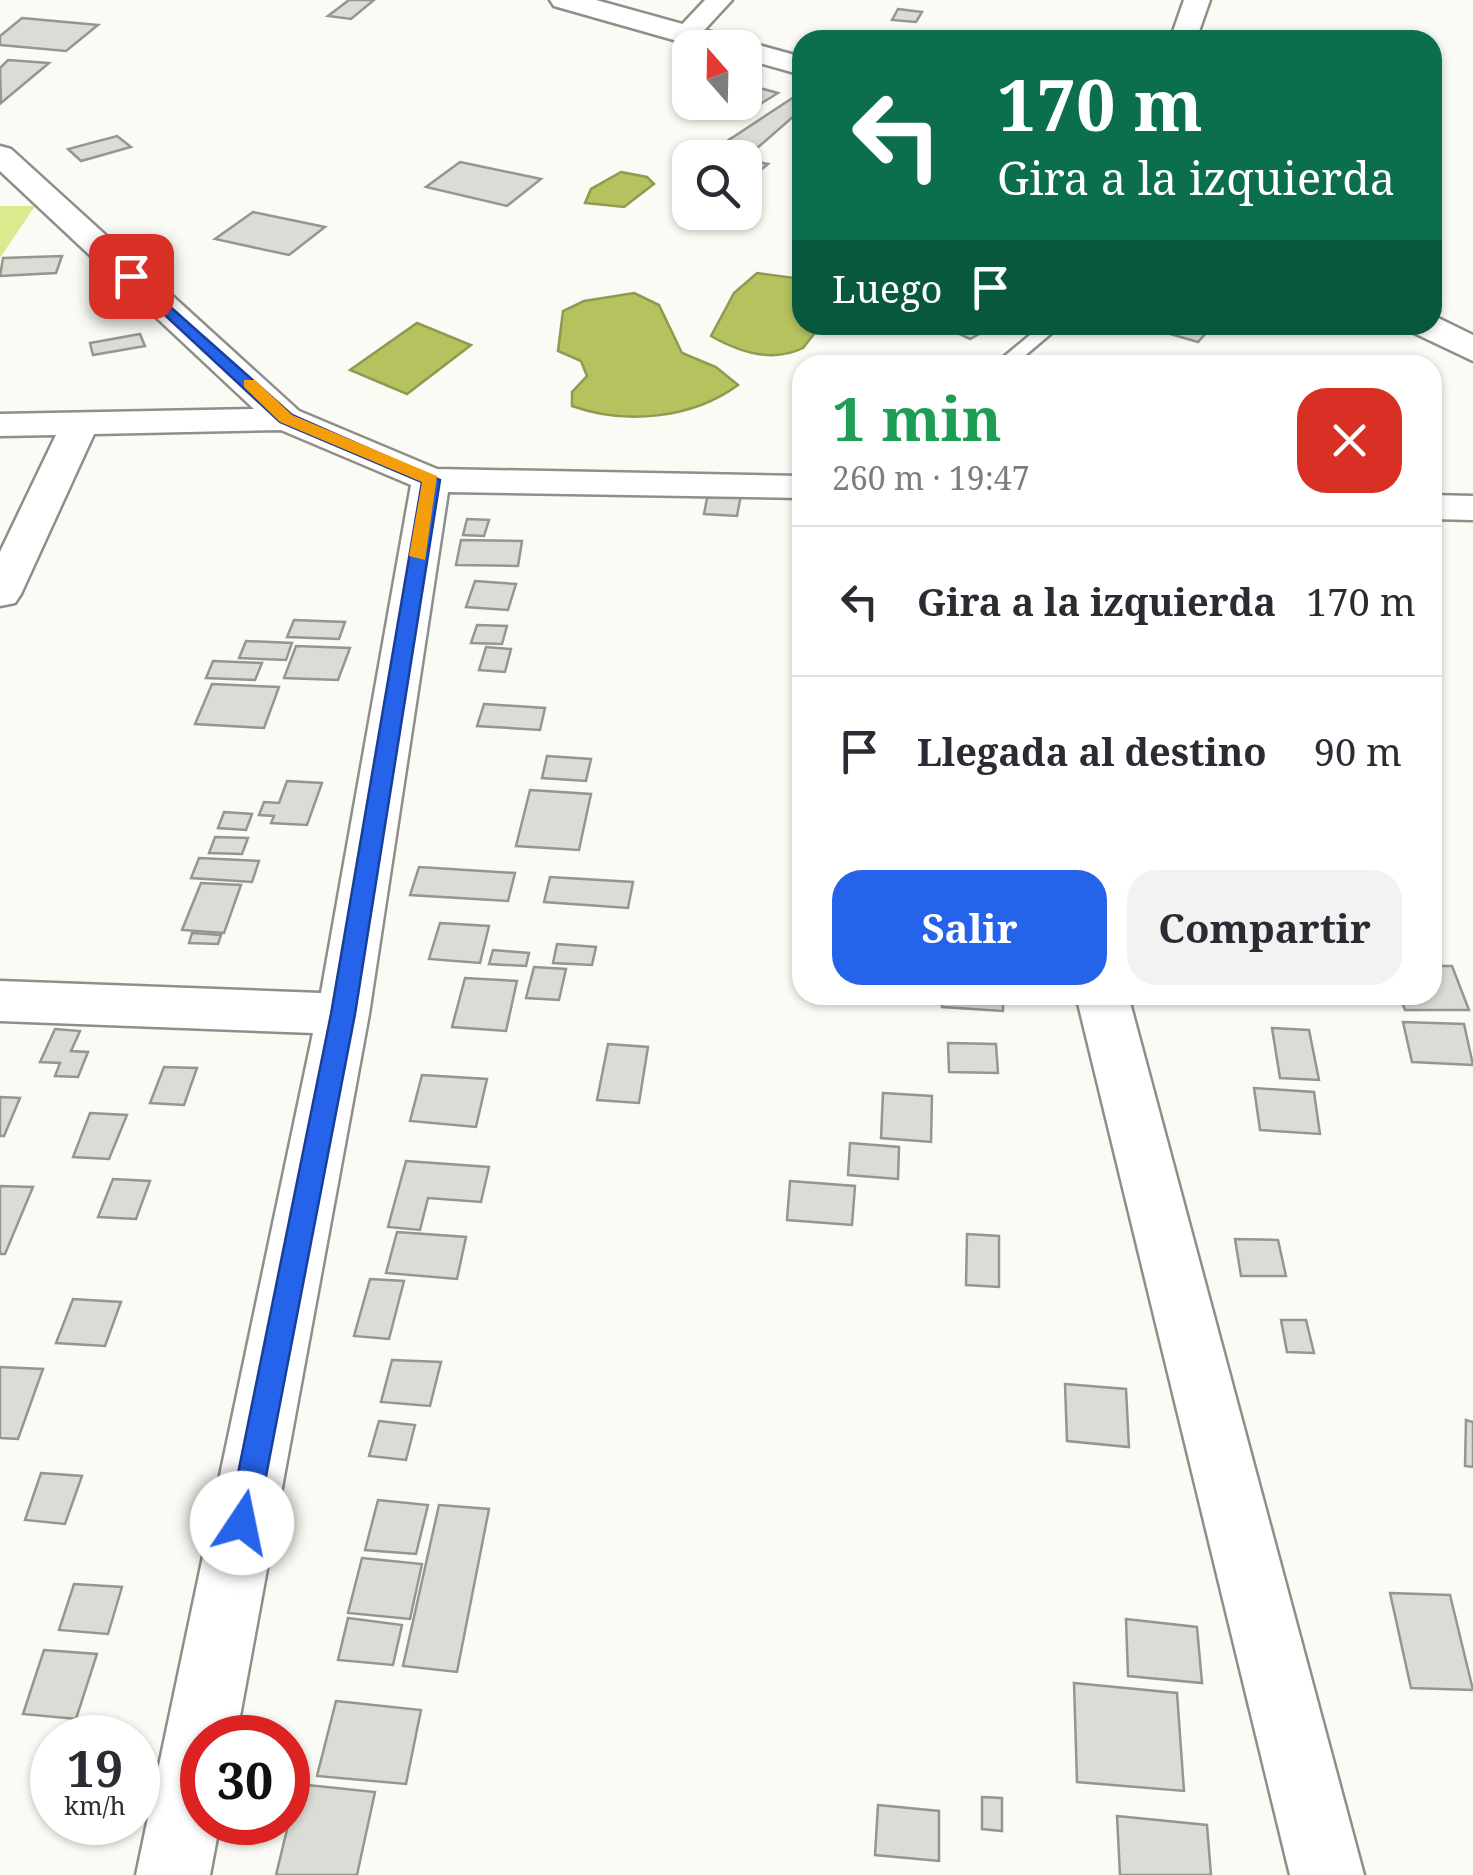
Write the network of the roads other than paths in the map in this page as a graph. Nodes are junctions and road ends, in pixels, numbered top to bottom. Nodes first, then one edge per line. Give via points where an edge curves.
1 (564, 0) edge
2 (719, 0) edge
3 (1197, 0) edge
4 (676, 30) edge
5 (690, 30) edge
6 (1186, 30) edge
7 (762, 55) edge
8 (792, 63) edge
9 (0, 155) edge
10 (1442, 333) edge
11 (1040, 335) edge
12 (1473, 350) edge
13 (1015, 355) edge
14 (286, 419) junction
15 (80, 424) junction
16 (0, 425) edge
17 (431, 480) junction
18 (792, 486) edge
19 (1442, 507) edge
20 (1473, 508) edge
21 (0, 594) edge
22 (0, 1001) edge
23 (1105, 1005) edge
24 (343, 1014) junction
25 (173, 1875) edge
26 (1327, 1875) edge

1 - 4 main road
2 - 5 street
3 - 6 street
7 - 8 main road
9 - 14 street
10 - 12 main road
11 - 13 lane
14 - 15 street
14 - 17 street
15 - 16 street
15 - 21 street
17 - 18 street
17 - 24 street
19 - 20 street
22 - 24 street
23 - 26 street
24 - 25 street

